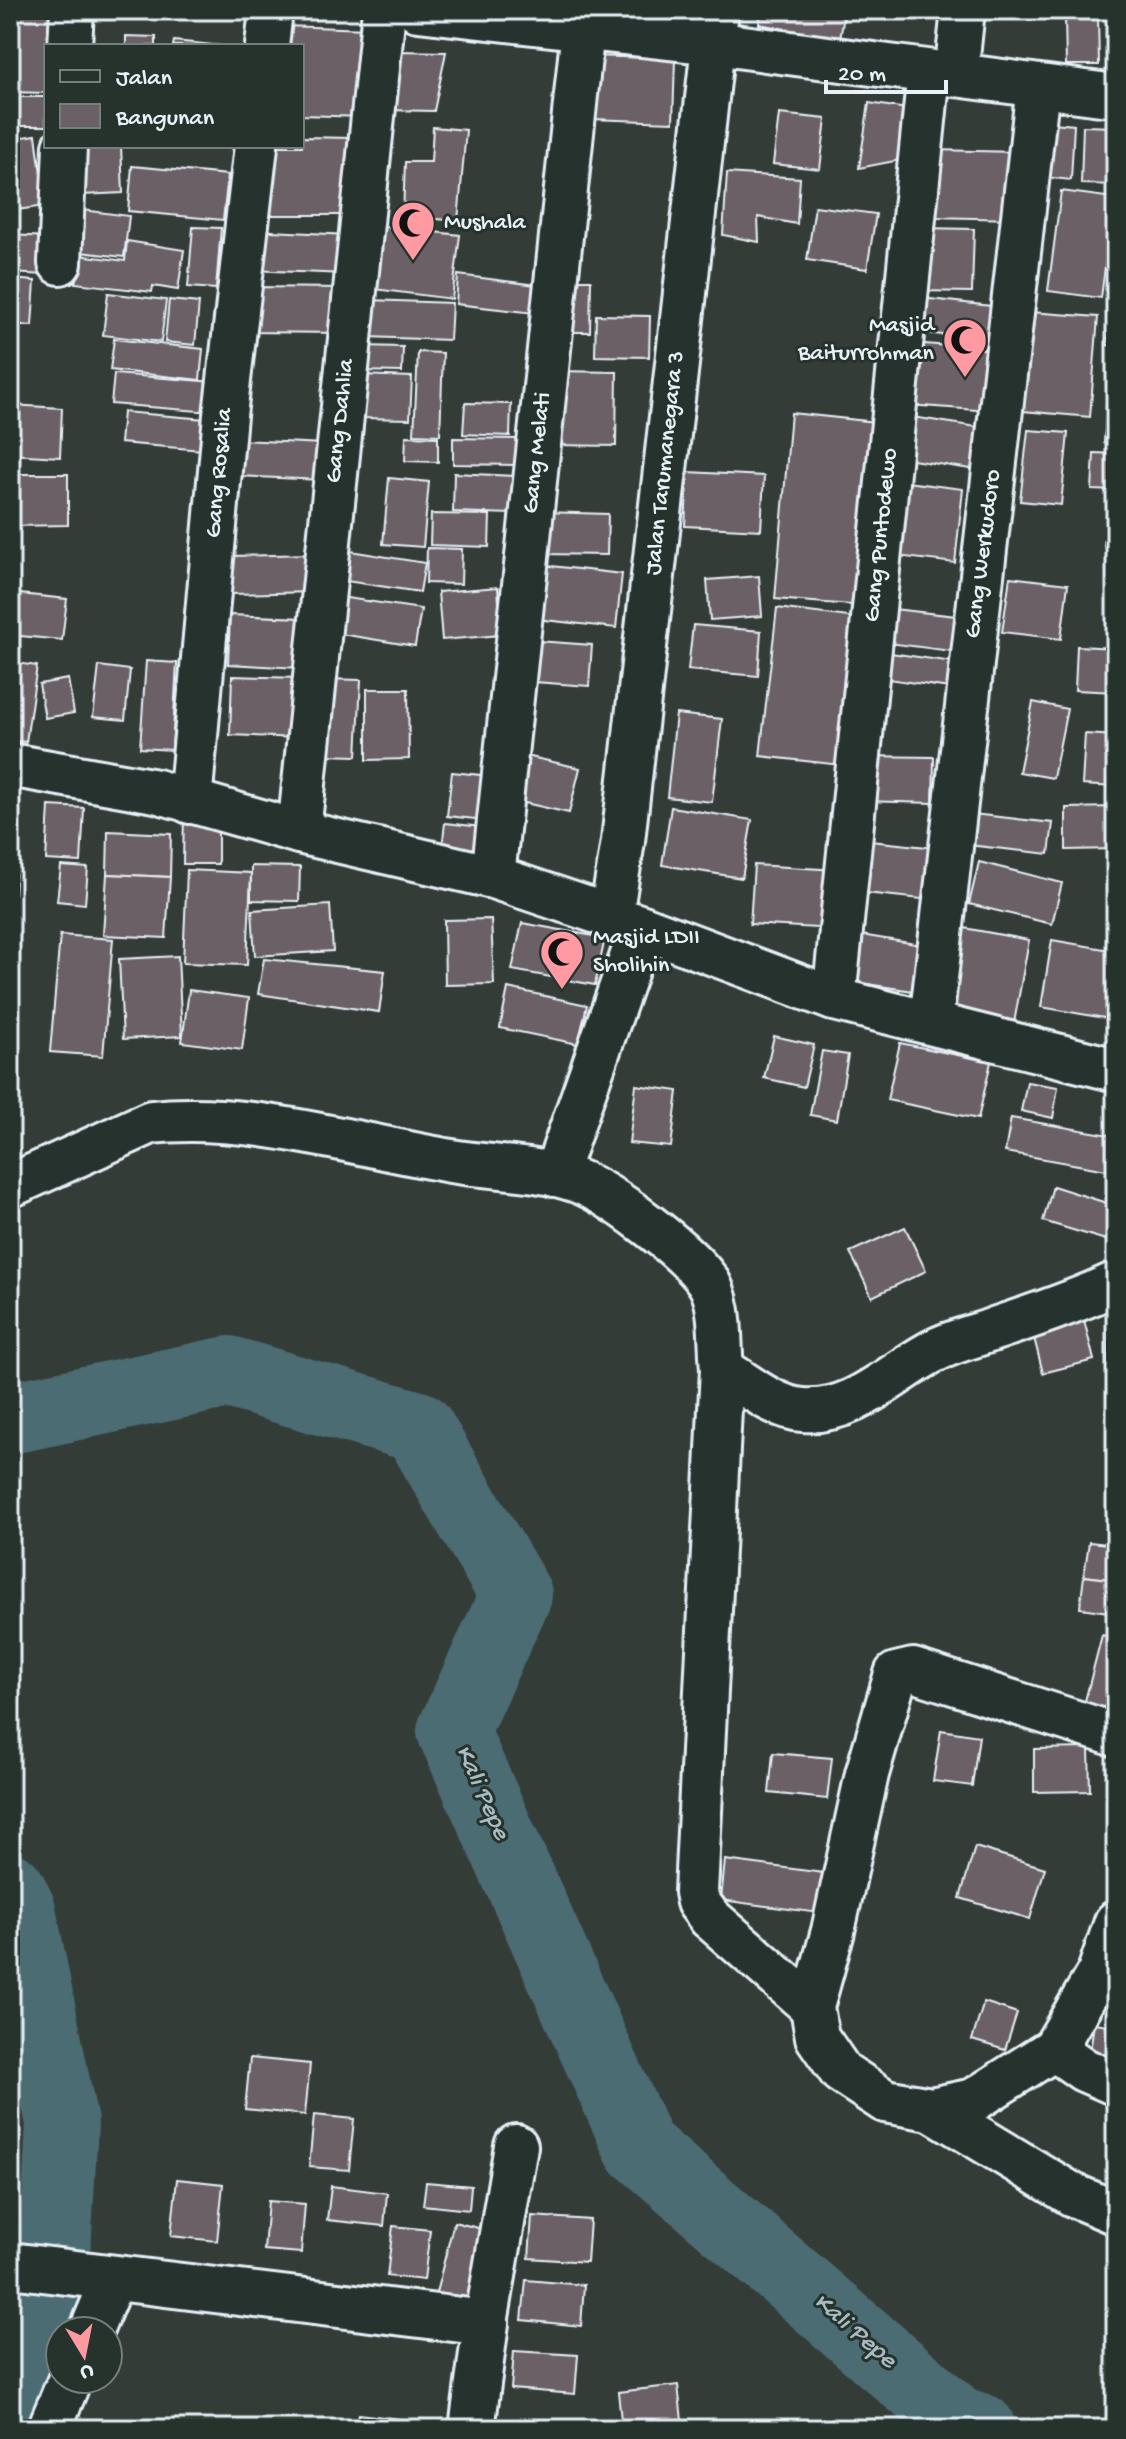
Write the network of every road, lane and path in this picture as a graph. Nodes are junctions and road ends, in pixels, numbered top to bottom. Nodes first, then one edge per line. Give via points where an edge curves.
1 (72, 10) edge
2 (271, 10) edge
3 (384, 10) edge
4 (418, 10) edge
5 (963, 10) edge
6 (715, 27) edge
7 (583, 29) junction
8 (70, 44) edge
9 (267, 44) edge
10 (943, 74) junction
11 (1038, 86) junction
12 (1116, 96) edge
13 (65, 148) edge
14 (256, 148) edge
15 (60, 263) dead end
16 (10, 765) edge
17 (190, 802) junction
18 (299, 832) junction
19 (493, 877) junction
20 (626, 922) junction
21 (834, 999) junction
22 (931, 1022) junction
23 (1116, 1070) edge
24 (555, 1175) junction
25 (10, 1186) edge
26 (1116, 1283) edge
27 (721, 1380) junction
28 (1116, 1735) edge
29 (1116, 1922) edge
30 (812, 2007) junction
31 (1054, 2049) junction
32 (1116, 2084) edge
33 (931, 2109) junction
34 (516, 2146) dead end
35 (1116, 2213) edge
36 (10, 2265) edge
37 (107, 2276) junction
38 (96, 2315) edge
39 (486, 2323) junction
40 (63, 2395) edge
41 (49, 2429) edge
42 (472, 2429) edge

1 - 8 street
2 - 9 street
3 - 18 street, Gang Dahlia
4 - 7 street
5 - 10 street, Gang Puntodewo
6 - 7 street
6 - 10 street
6 - 20 street, Jalan Tarumanegara 3 via 627,813
7 - 19 street, Gang Melati
10 - 11 street
10 - 21 street, Gang Puntodewo
11 - 12 street
11 - 22 street, Gang Werkudoro
13 - 15 street
14 - 17 street, Gang Rosalia
16 - 17 street
17 - 18 street
18 - 19 street
19 - 20 street
20 - 21 street
20 - 24 street, Jalan Tarumanegara 3
21 - 22 street
22 - 23 street
24 - 25 street via 251,1124 172,1120 141,1126
24 - 27 street via 616,1202 692,1263 715,1296
26 - 27 street via 959,1339 843,1404 803,1410
27 - 30 street via 696,1892 710,1918
28 - 30 street via 913,1670 896,1674
29 - 31 street via 1099,1972
30 - 33 street via 817,2037 841,2072 885,2101
31 - 32 street
31 - 33 street via 974,2100
33 - 35 street via 1073,2195
34 - 39 street
36 - 37 street
37 - 38 street
37 - 39 street
39 - 42 street
40 - 41 street

